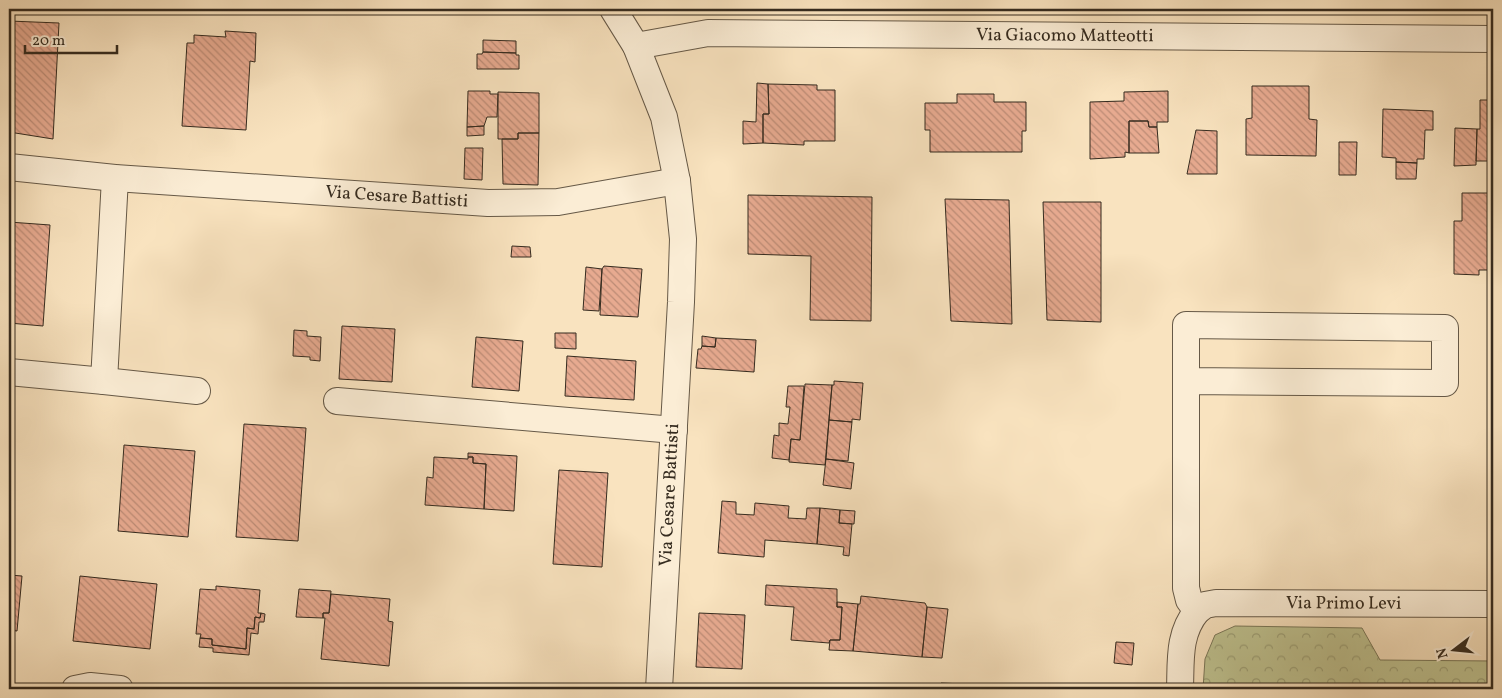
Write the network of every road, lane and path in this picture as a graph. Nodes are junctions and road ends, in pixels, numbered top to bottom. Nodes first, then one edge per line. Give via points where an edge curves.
1 (613, 9) edge
2 (1493, 40) edge
3 (636, 46) junction
4 (9, 167) edge
5 (114, 178) junction
6 (677, 181) junction
7 (9, 372) edge
8 (104, 381) junction
9 (1186, 381) junction
10 (197, 391) dead end
11 (337, 401) dead end
12 (674, 430) junction
13 (1493, 604) edge
14 (1196, 611) junction
15 (75, 689) edge
16 (120, 689) edge
17 (659, 689) edge
18 (1180, 689) edge

1 - 3 street, Via Cesare Battisti
2 - 3 street, Via Giacomo Matteotti via 708,33
3 - 6 street, Via Cesare Battisti via 664,116
4 - 5 street, Via Cesare Battisti
5 - 6 street, Via Cesare Battisti via 488,204 558,202
5 - 8 street
6 - 12 street, Via Cesare Battisti via 683,239
7 - 8 street
8 - 10 street
9 - 9 street via 1445,383 1445,328 1186,325
9 - 14 street via 1186,588
11 - 12 street
12 - 17 street, Via Cesare Battisti
13 - 14 street, Via Primo Levi via 1216,603
14 - 18 street via 1182,636
15 - 16 street via 90,686

